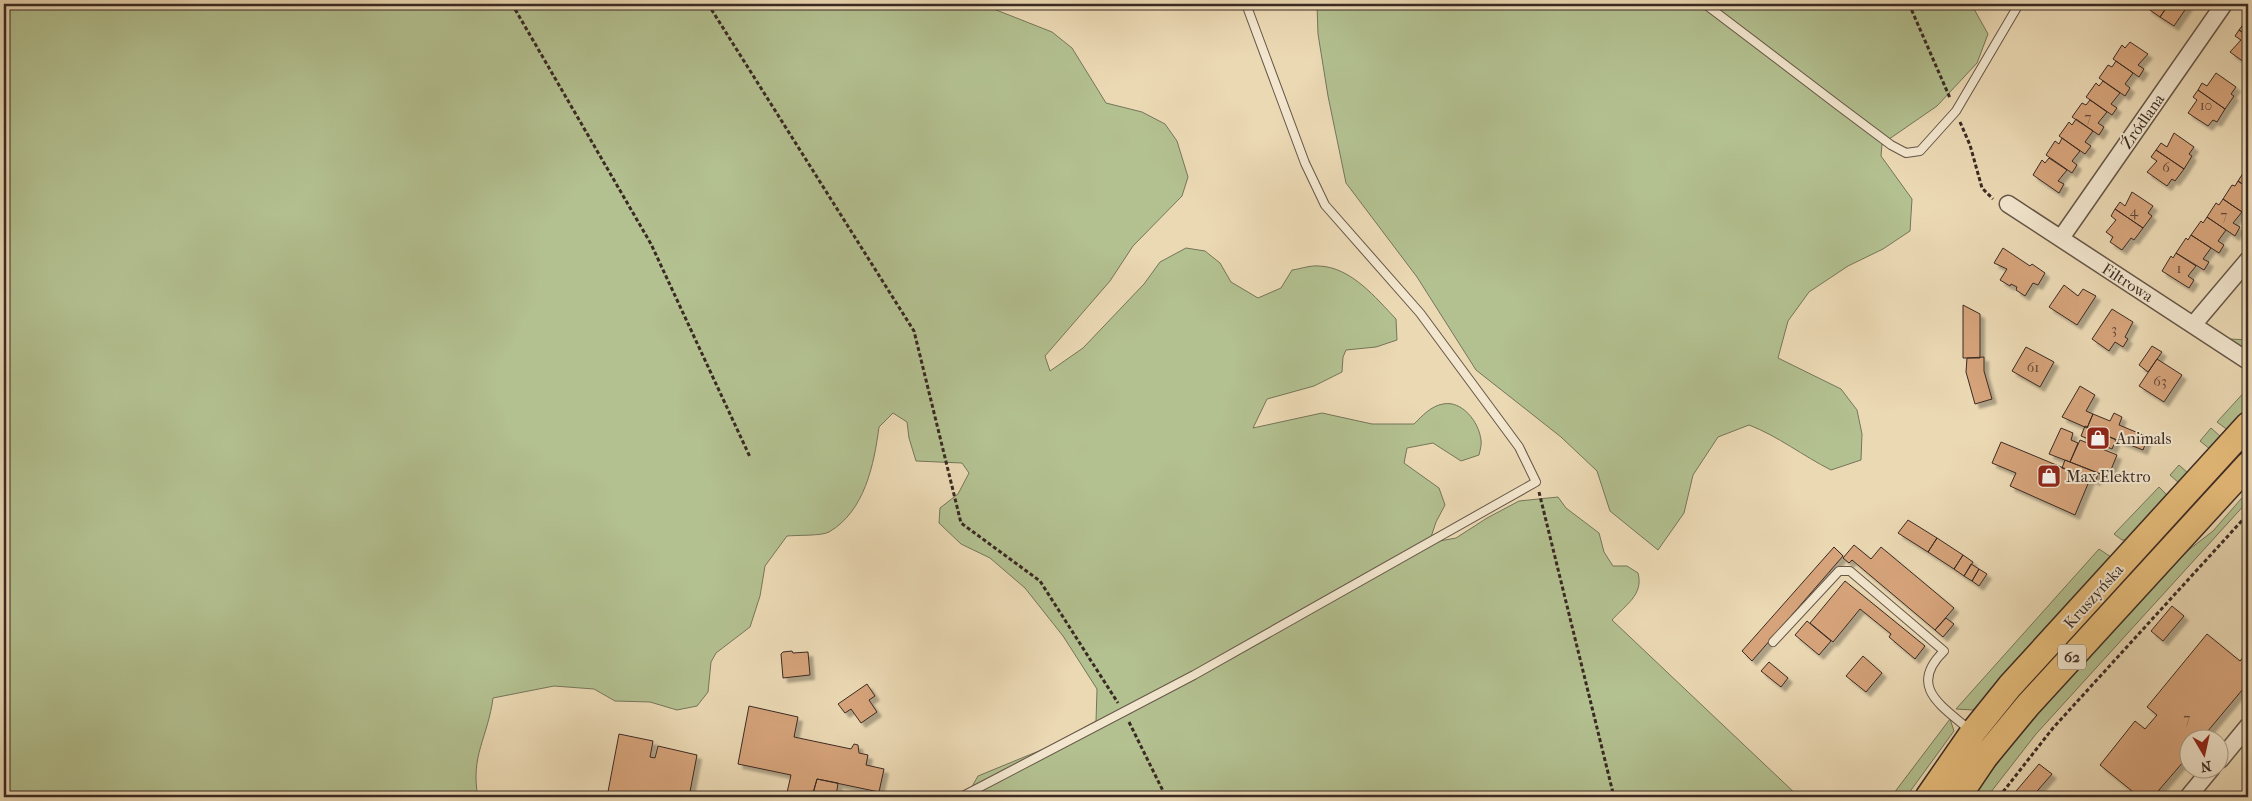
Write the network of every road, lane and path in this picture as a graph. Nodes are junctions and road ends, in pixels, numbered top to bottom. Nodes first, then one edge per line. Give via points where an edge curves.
1 (512, 4) edge
2 (708, 4) edge
3 (1246, 4) edge
4 (1705, 4) edge
5 (1909, 4) edge
6 (2019, 4) edge
7 (2224, 4) edge
8 (1956, 111) junction
9 (2008, 204) joint
10 (2061, 238) junction
11 (2248, 260) edge
12 (2193, 325) junction
13 (2248, 362) edge
14 (2248, 425) edge
15 (750, 457) dead end
16 (2248, 465) edge
17 (1536, 482) junction
18 (2248, 514) edge
19 (1773, 642) dead end
20 (1124, 712) junction
21 (2248, 726) edge
22 (1973, 732) junction
23 (2230, 748) edge
24 (2204, 778) edge
25 (962, 797) edge
26 (1166, 797) edge
27 (1614, 797) edge
28 (1928, 797) edge
29 (1958, 797) edge
30 (1998, 797) edge
31 (2188, 797) edge

1 - 15 path via 651,244
2 - 20 path via 914,332 961,522 1040,581
3 - 17 lane via 1305,163 1325,205 1420,313 1519,447
4 - 8 lane via 1891,145 1906,153 1920,151
5 - 8 path
6 - 8 lane
7 - 10 street, Źródlana
8 - 9 path via 1984,192 1994,200
9 - 10 street, Filtrowa
10 - 12 street, Filtrowa
11 - 12 street
12 - 13 street, Filtrowa
14 - 22 main road, Kruszyńska / 62 via 2010,686
16 - 29 main road, Kruszyńska / 62 via 2028,705 1985,757
17 - 20 lane
17 - 27 path
18 - 30 path via 2053,728
19 - 22 lane via 1839,571 1850,571 1944,650 1932,663 1928,690 1935,700
20 - 25 lane
20 - 26 path
21 - 23 street
22 - 28 main road, Kruszyńska / 62
24 - 31 street

